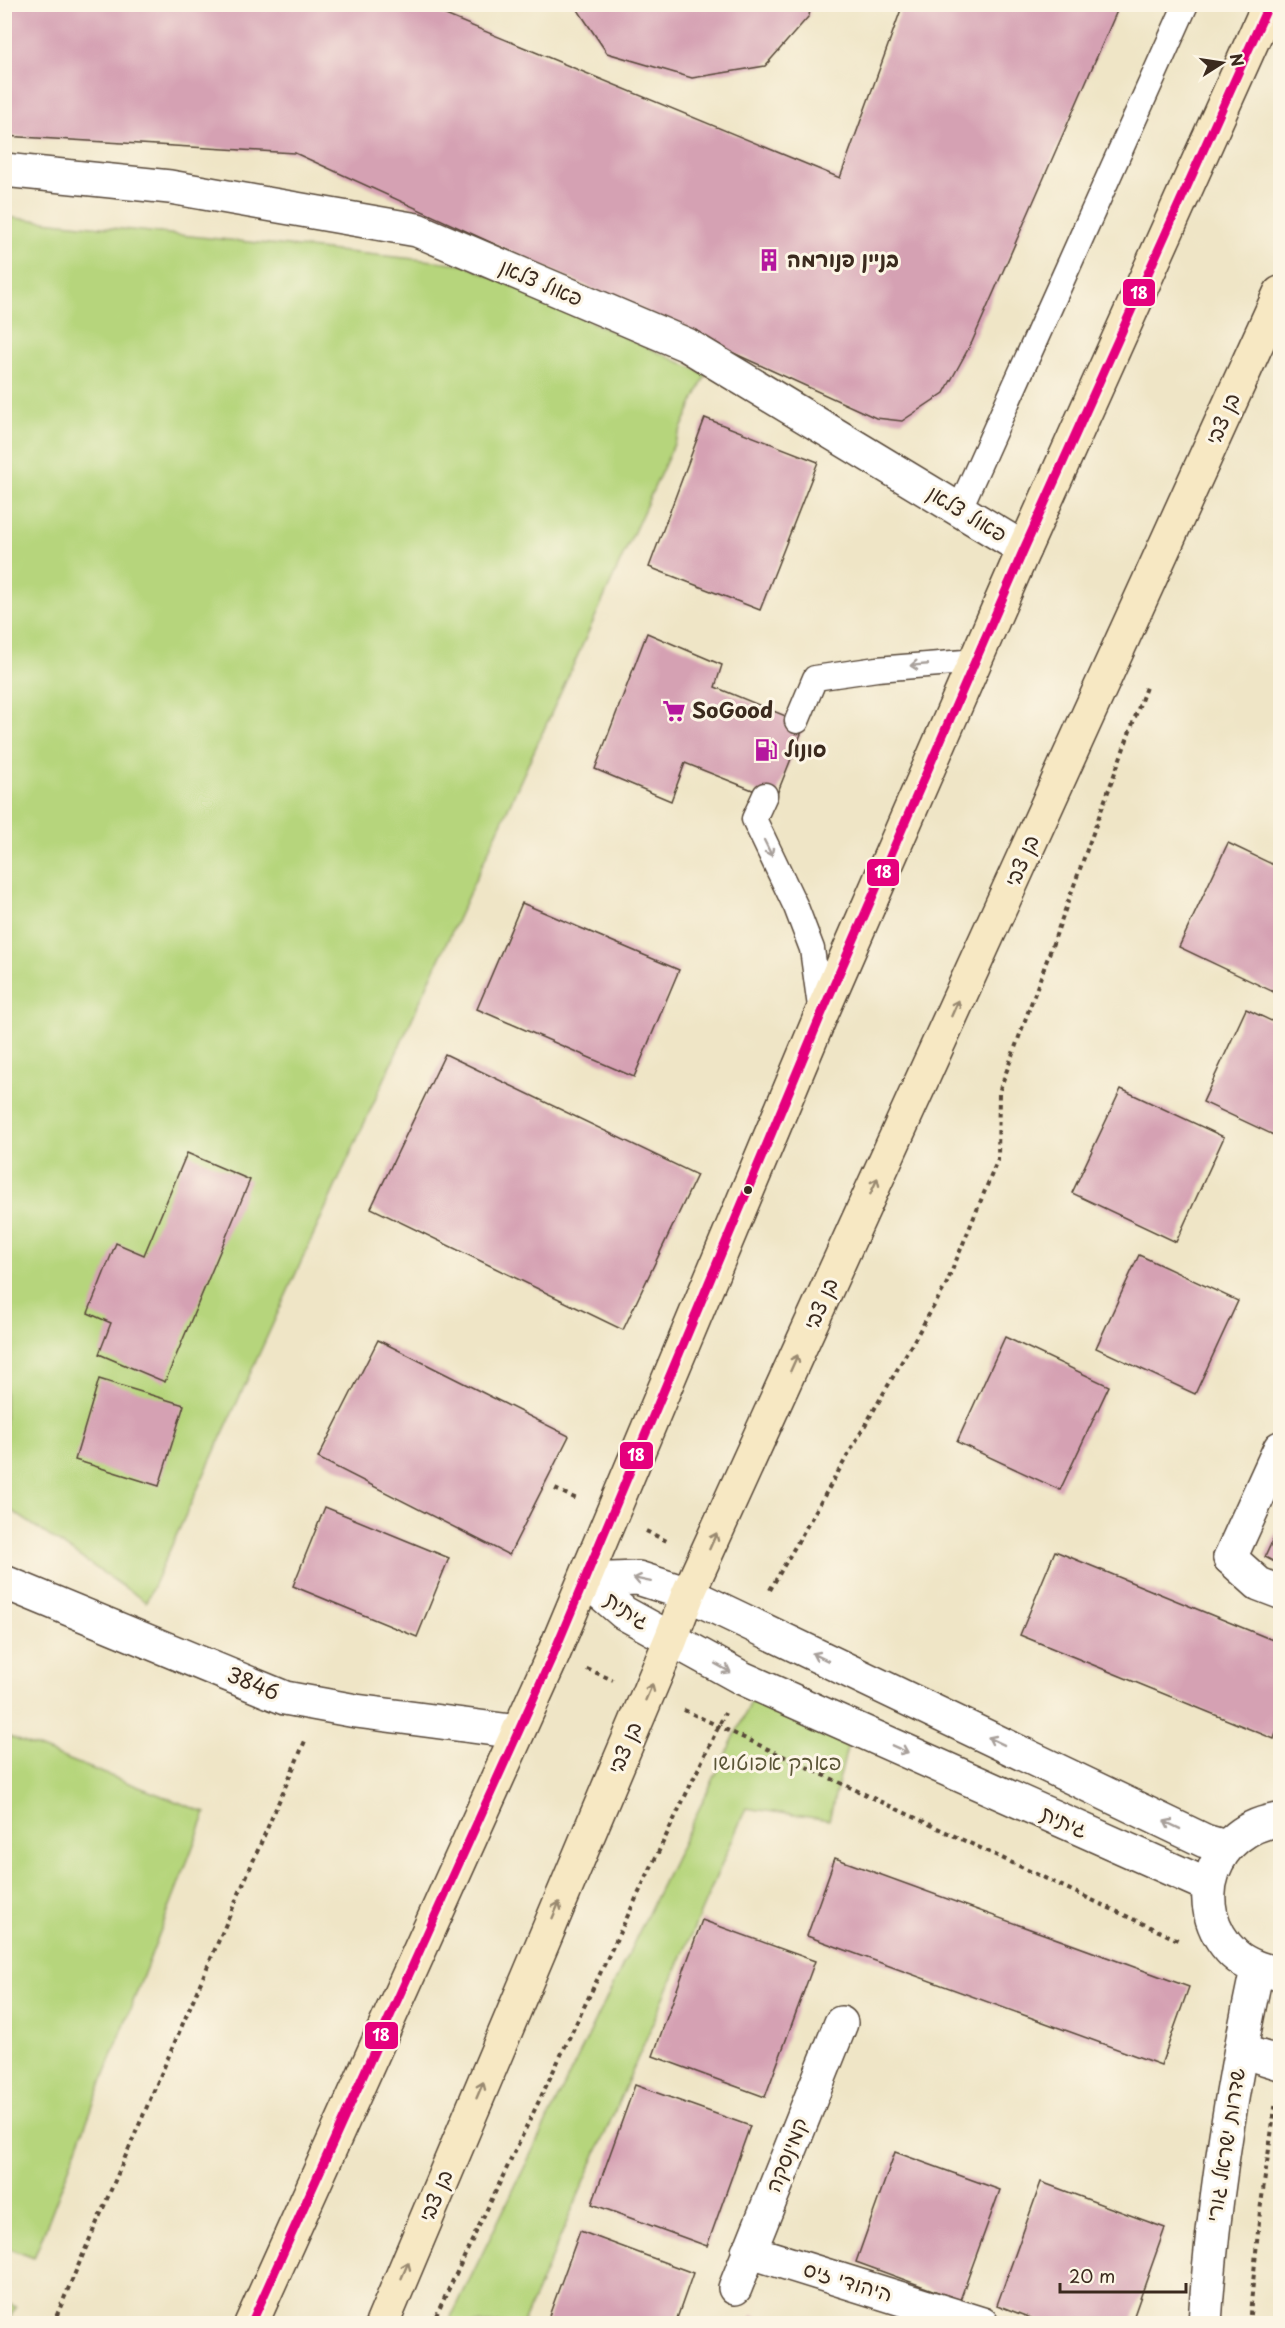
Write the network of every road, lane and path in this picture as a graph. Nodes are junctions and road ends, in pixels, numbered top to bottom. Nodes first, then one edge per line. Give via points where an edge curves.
1 (1186, 4) edge
2 (1269, 4) edge
3 (4, 170) edge
4 (1281, 293) edge
5 (959, 510) junction
6 (1024, 549) junction
7 (977, 661) junction
8 (1148, 681) dead end
9 (797, 721) dead end
10 (765, 795) dead end
11 (821, 1014) junction
12 (1281, 1448) edge
13 (555, 1489) dead end
14 (612, 1515) junction
15 (705, 1558) junction
16 (586, 1580) junction
17 (4, 1582) edge
18 (1281, 1592) edge
19 (688, 1593) junction
20 (766, 1631) junction
21 (671, 1639) junction
22 (742, 1678) junction
23 (321, 1705) junction
24 (719, 1725) junction
25 (517, 1732) junction
26 (1281, 1820) edge
27 (1226, 1847) junction
28 (1209, 1886) junction
29 (1181, 1941) dead end
30 (1269, 1972) edge
31 (841, 2023) dead end
32 (1241, 2051) junction
33 (1279, 2079) edge
34 (748, 2251) junction
35 (735, 2288) dead end
36 (53, 2324) edge
37 (251, 2324) edge
38 (382, 2324) edge
39 (432, 2324) edge
40 (982, 2324) edge
41 (1205, 2324) edge
42 (1249, 2324) edge

1 - 5 lane
2 - 6 main road
3 - 5 street, פאול צלאן via 170,187 417,230 687,345
15 -> 4 main road, בן צבי
5 - 6 street, פאול צלאן
6 - 7 main road
7 -> 9 lane via 815,678
7 - 11 main road
8 - 20 path via 999,1092 998,1159 946,1285 766,1598
10 -> 11 lane via 754,819 812,949
11 - 14 main road
12 - 18 street via 1230,1558 1258,1584
13 - 14 path
14 - 15 path
14 - 16 main road
15 - 19 main road, בן צבי
19 -> 16 street, גיתית via 638,1578
16 - 21 street, גיתית via 624,1613
16 - 25 main road
17 - 23 street, 3846 via 285,1698
19 - 20 street, גיתית
19 - 21 main road, בן צבי
27 -> 20 street, גיתית via 1204,1841
21 -> 22 street, גיתית
38 -> 21 main road, בן צבי
22 - 24 path
22 -> 28 street, גיתית
23 - 25 street, 3846
23 - 36 path
24 - 29 path
24 - 39 path
25 - 37 main road
26 - 27 street via 1264,1822 1243,1832
27 - 28 street
28 - 30 street via 1210,1912 1219,1936 1235,1955
30 - 32 street, שדרות ישראל גורי
31 - 34 street, קמינסקה
32 - 33 street
32 - 41 street, שדרות ישראל גורי via 1208,2260
33 - 42 path
34 - 35 street, קמינסקה
34 - 40 street, היהודי זיס

